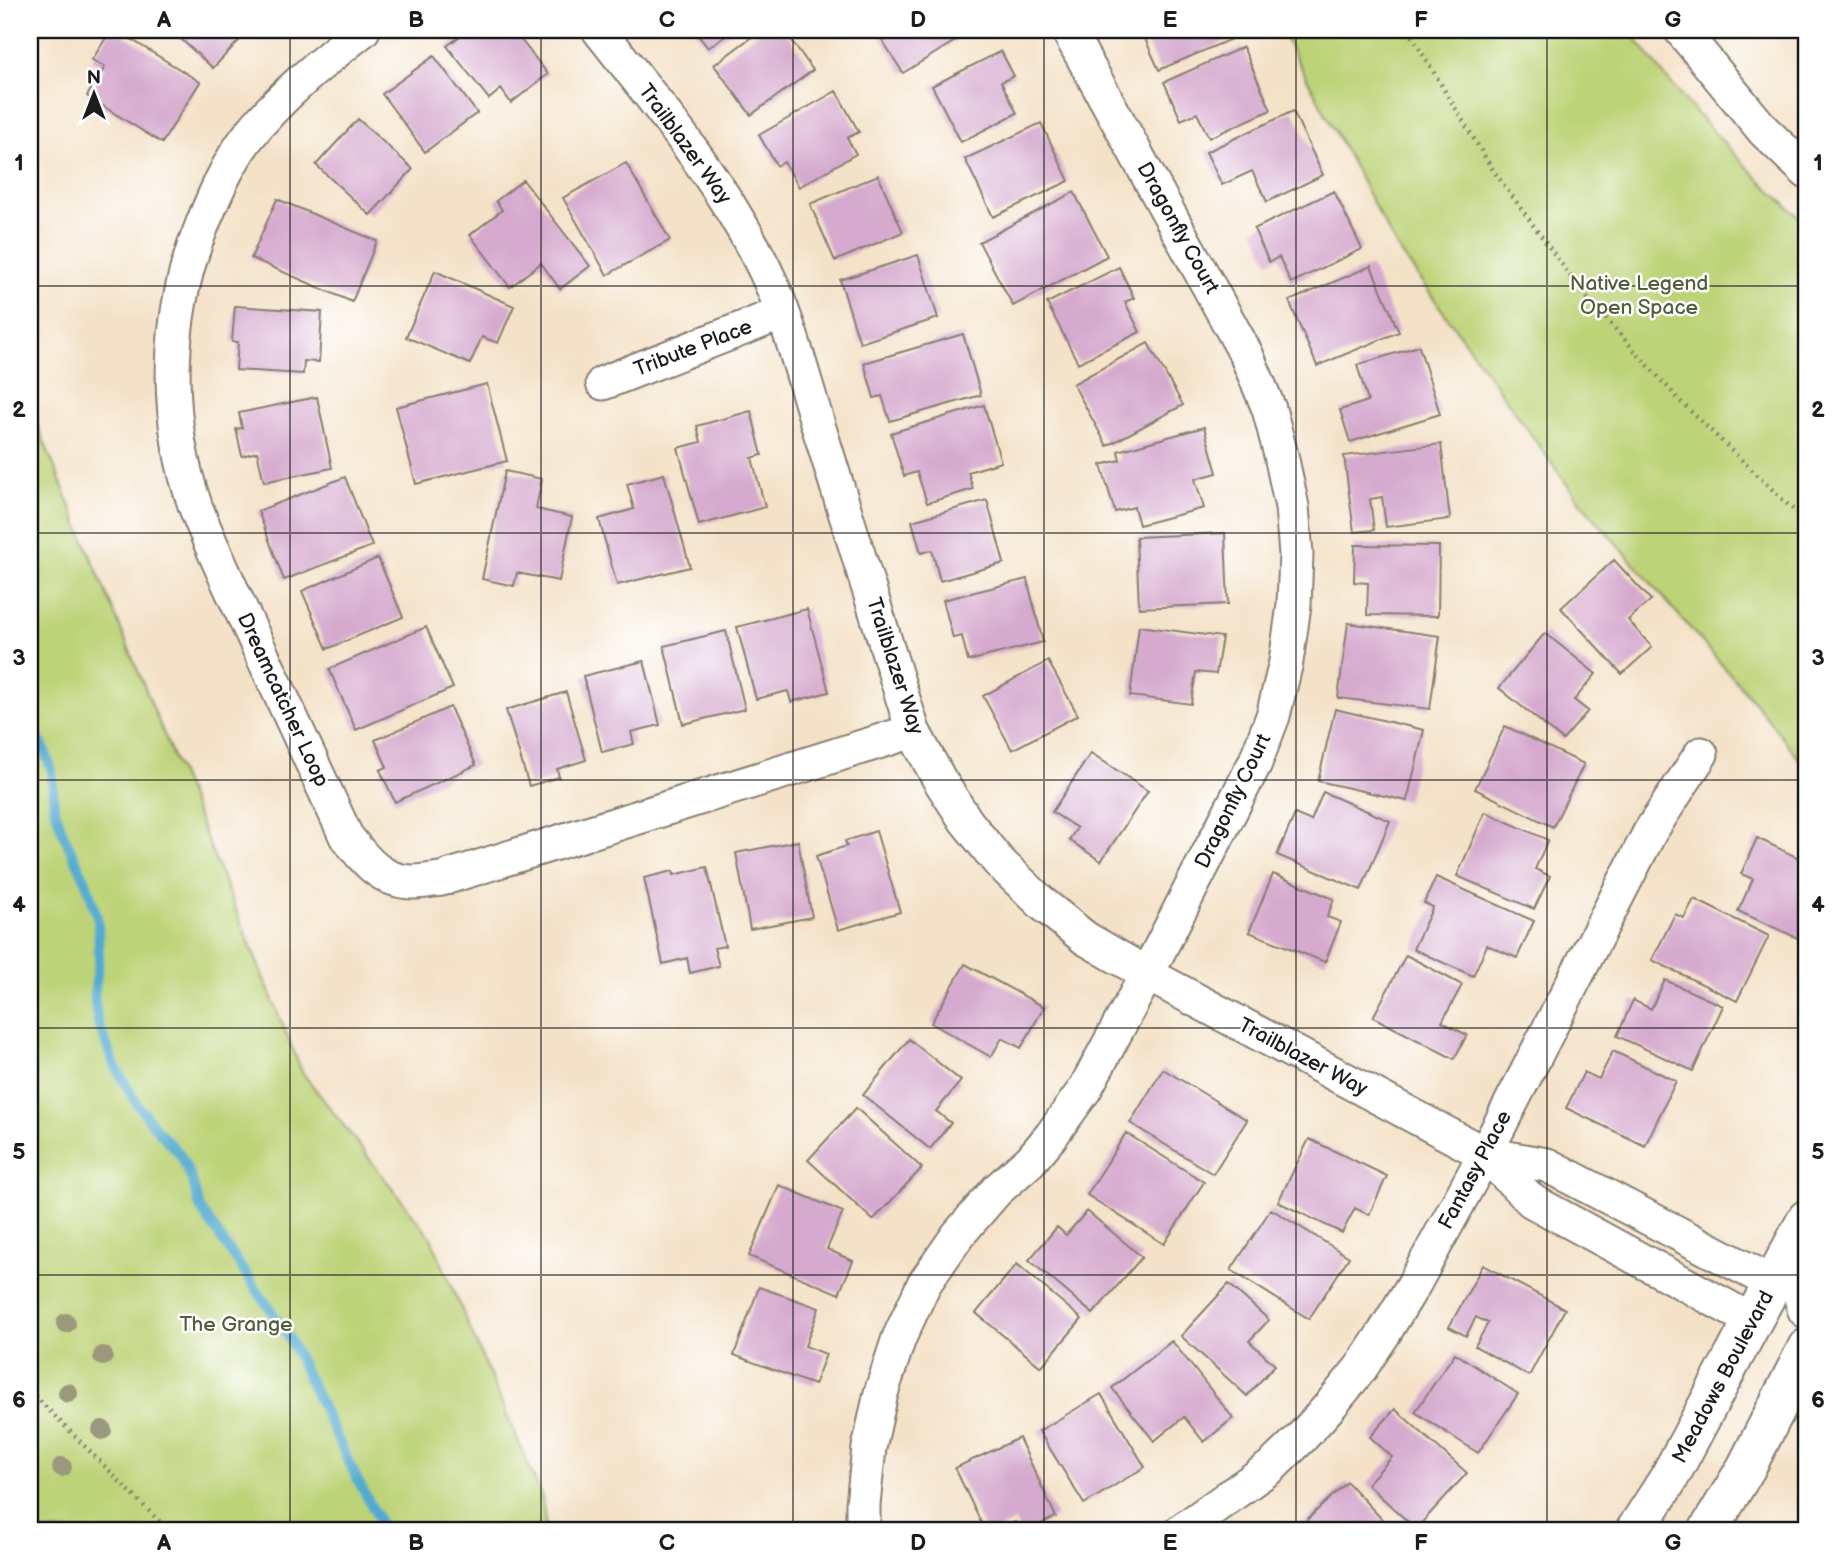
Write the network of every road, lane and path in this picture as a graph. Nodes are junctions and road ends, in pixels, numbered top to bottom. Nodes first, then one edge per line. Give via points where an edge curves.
1 (363, 30) edge
2 (599, 30) edge
3 (1069, 30) edge
4 (1408, 30) edge
5 (1681, 30) edge
6 (1807, 172) edge
7 (782, 313) junction
8 (603, 383) dead end
9 (1807, 523) edge
10 (913, 731) junction
11 (1701, 754) dead end
12 (1147, 974) junction
13 (1485, 1154) junction
14 (1807, 1219) edge
15 (1807, 1268) edge
16 (1773, 1283) junction
17 (1807, 1309) edge
18 (1753, 1321) junction
19 (1807, 1348) edge
20 (30, 1391) edge
21 (167, 1531) edge
22 (863, 1531) edge
23 (1181, 1531) edge
24 (1635, 1531) edge
25 (1708, 1531) edge

1 - 10 street, Dreamcatcher Loop via 278,102 245,140 217,189 192,249 178,307 173,363 177,426 195,506 346,836 379,873 413,882 441,879
2 - 7 street, Trailblazer Way via 698,156 734,213
3 - 12 street, Dragonfly Court via 1247,354 1269,409 1293,507 1294,605 1273,716 1255,763
4 - 9 path via 1491,167 1581,291 1680,401
5 - 6 street via 1765,131
7 - 8 street, Tribute Place
7 - 10 street, Trailblazer Way
10 - 12 street, Trailblazer Way via 966,821 999,861 1085,938
11 - 13 street, Fantasy Place via 1650,832
12 - 13 street, Trailblazer Way
12 - 22 street, Dragonfly Court via 1085,1089 1030,1161 958,1235 924,1284 881,1393 869,1448
13 - 16 street, Trailblazer Way via 1547,1165
13 - 18 street, Trailblazer Way via 1532,1201
13 - 23 street, Fantasy Place via 1408,1294 1360,1369 1272,1466
14 - 16 main road, Meadows Boulevard
15 - 17 main road via 1801,1282
16 - 18 main road, Meadows Boulevard
18 - 24 main road, Meadows Boulevard via 1670,1478
19 - 25 main road
20 - 21 path

